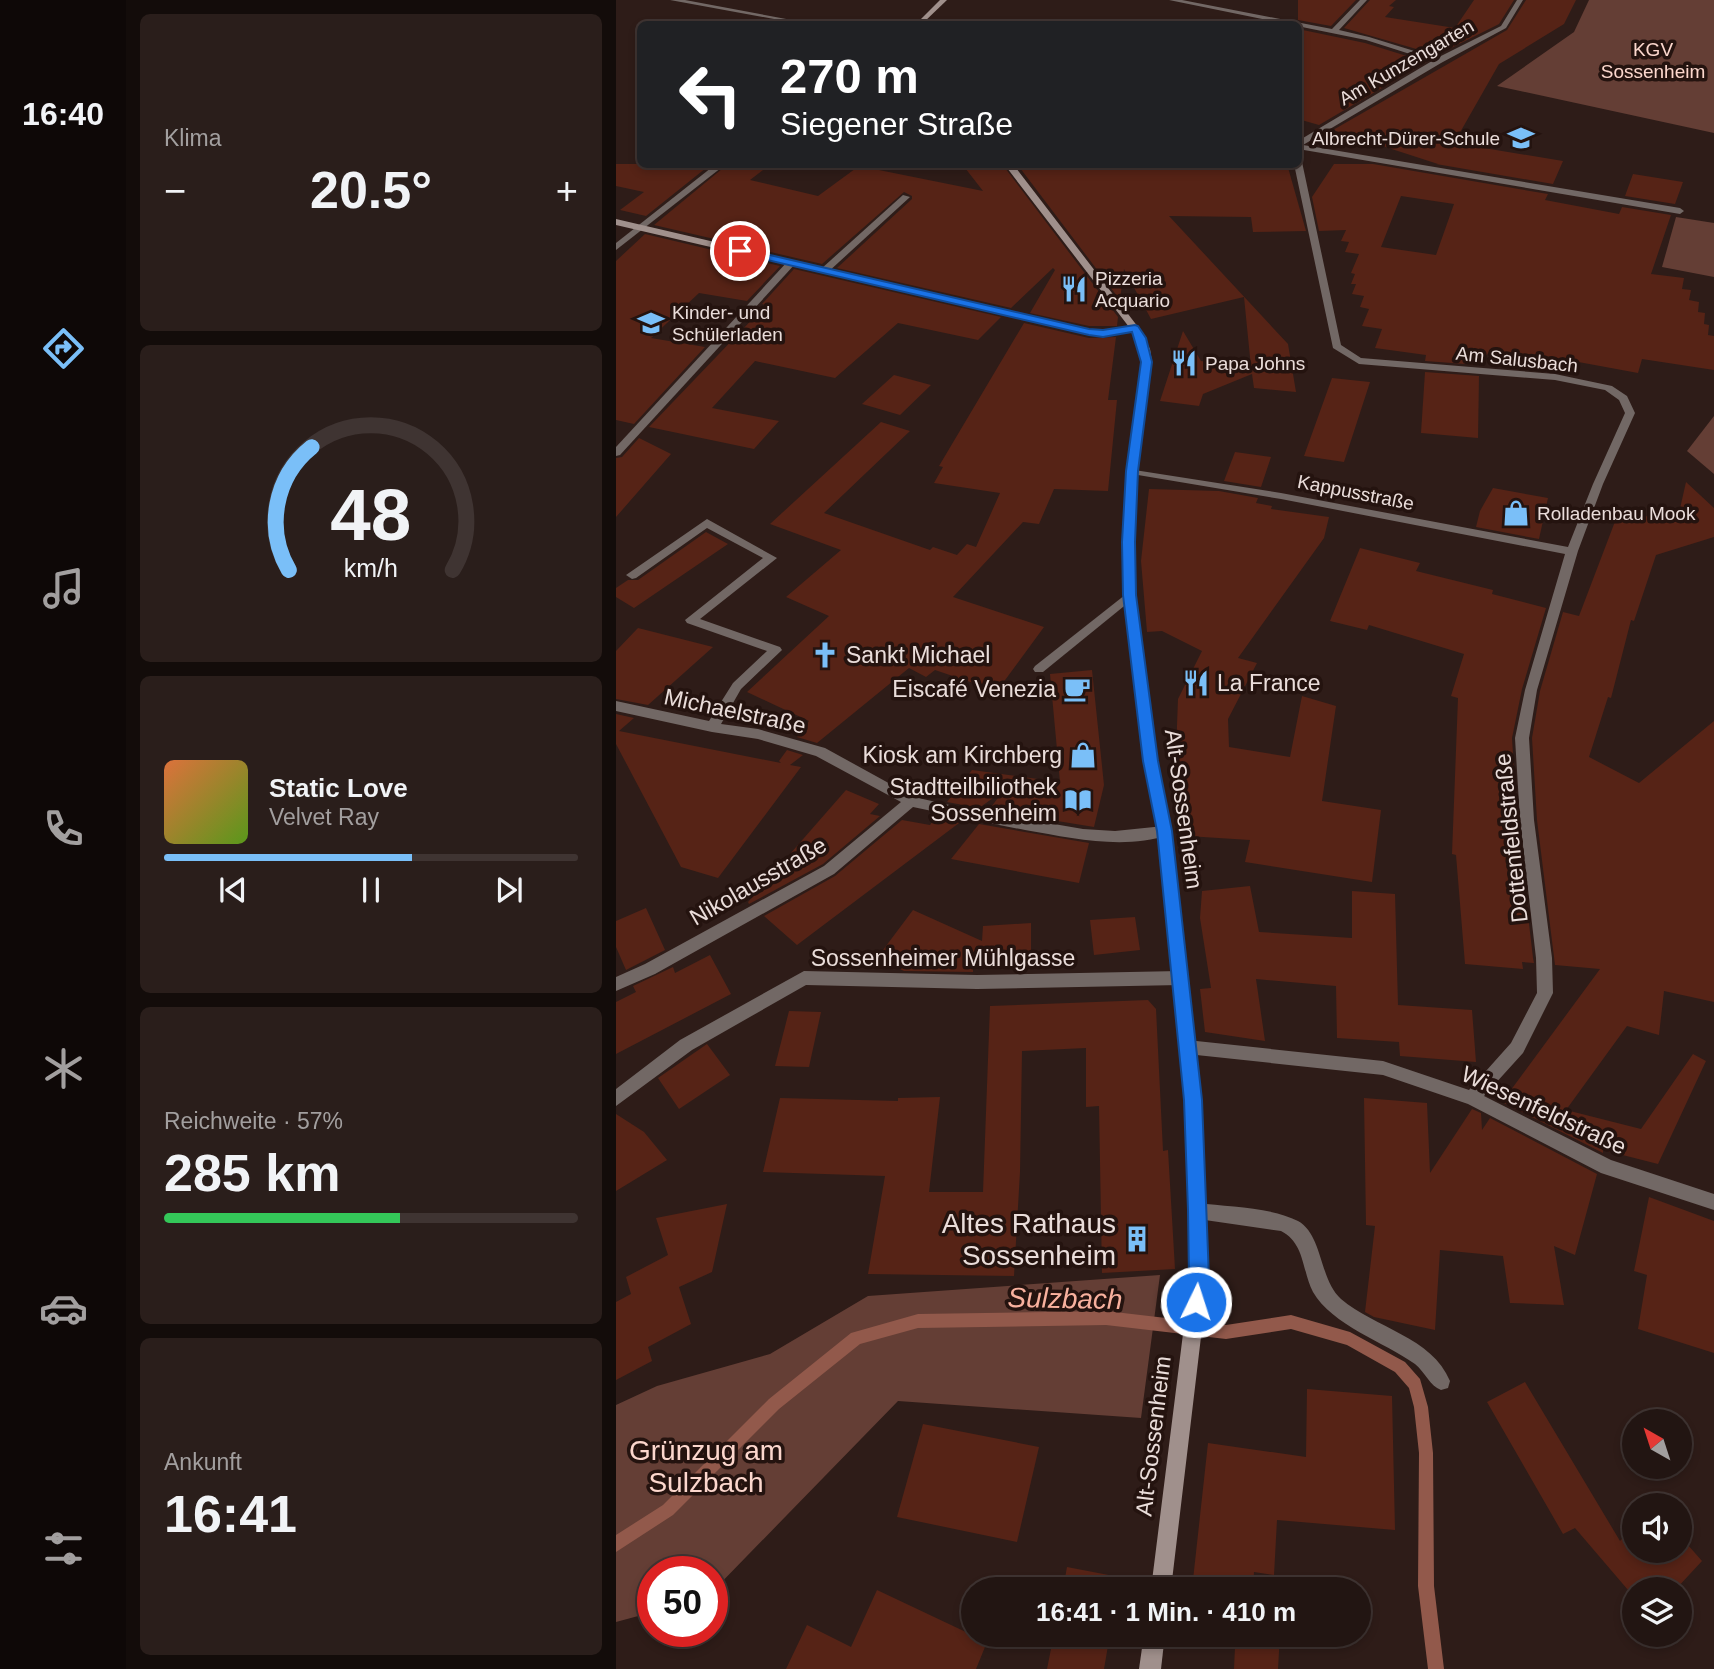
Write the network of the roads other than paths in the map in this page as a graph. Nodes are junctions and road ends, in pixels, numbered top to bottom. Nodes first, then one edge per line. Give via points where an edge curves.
1 (673, 0) edge
2 (944, 0) edge
3 (1172, 0) edge
4 (1364, 0) edge
5 (1520, 0) edge
6 (793, 21) edge
7 (922, 21) edge
8 (1274, 21) edge
9 (1302, 26) edge
10 (1334, 31) junction
11 (1438, 61) junction
12 (1302, 144) edge
13 (1302, 147) edge
14 (717, 168) edge
15 (1011, 168) edge
16 (1299, 168) edge
17 (906, 197) dead end
18 (1680, 211) dead end
19 (616, 222) edge
20 (639, 227) junction
21 (616, 247) edge
22 (791, 263) junction
23 (824, 271) junction
24 (1135, 328) junction
25 (1619, 439) joint
26 (616, 453) edge
27 (1132, 471) junction
28 (1572, 551) junction
29 (632, 575) dead end
30 (1130, 595) junction
31 (1039, 669) dead end
32 (616, 706) edge
33 (712, 727) junction
34 (911, 801) junction
35 (1164, 831) junction
36 (1180, 978) junction
37 (616, 984) edge
38 (1187, 1047) junction
39 (1472, 1098) junction
40 (616, 1099) edge
41 (1714, 1202) edge
42 (1198, 1210) junction
43 (1441, 1381) dead end
44 (1163, 1577) edge
45 (1153, 1647) edge
46 (1150, 1669) edge

1 - 6 street
2 - 7 main road
3 - 8 street
4 - 10 street
5 - 11 street, Am Kunzengarten via 1504,27
9 - 10 street
10 - 11 street
11 - 12 street, Am Kunzengarten
13 - 18 street
14 - 20 street
15 - 24 main road, Alt-Sossenheim
16 - 25 street, Am Salusbach via 1336,346 1359,361 1555,377 1608,388 1623,398 1630,413
17 - 23 street
19 - 20 main road
20 - 21 street
20 - 22 main road
22 - 23 main road
22 - 26 street
23 - 24 main road via 1089,332
24 - 27 main road, Alt-Sossenheim via 1147,362
25 - 28 street, Dottenfeldstraße
27 - 28 street, Kappusstraße
27 - 30 main road, Alt-Sossenheim
28 - 39 street, Dottenfeldstraße via 1531,690 1522,738 1545,993 1517,1048
29 - 33 street via 707,523 771,558 691,620 776,650 737,687
30 - 31 street
30 - 35 main road, Alt-Sossenheim via 1150,761
32 - 33 street, Michaelstraße
33 - 34 street, Michaelstraße via 758,734 820,752
34 - 35 street, Michaelstraße via 1083,835 1115,837
34 - 37 street, Nikolausstraße via 829,870 650,970
35 - 36 main road, Alt-Sossenheim
36 - 38 main road, Alt-Sossenheim
36 - 40 street, Sossenheimer Mühlgasse via 977,982 804,978 685,1045
38 - 39 street, Wiesenfeldstraße via 1382,1068
38 - 42 main road, Alt-Sossenheim
39 - 41 street, Wiesenfeldstraße via 1607,1167
42 - 43 street via 1295,1229 1306,1243 1320,1286 1335,1305 1419,1356
42 - 44 main road, Alt-Sossenheim via 1199,1278
45 - 46 main road

